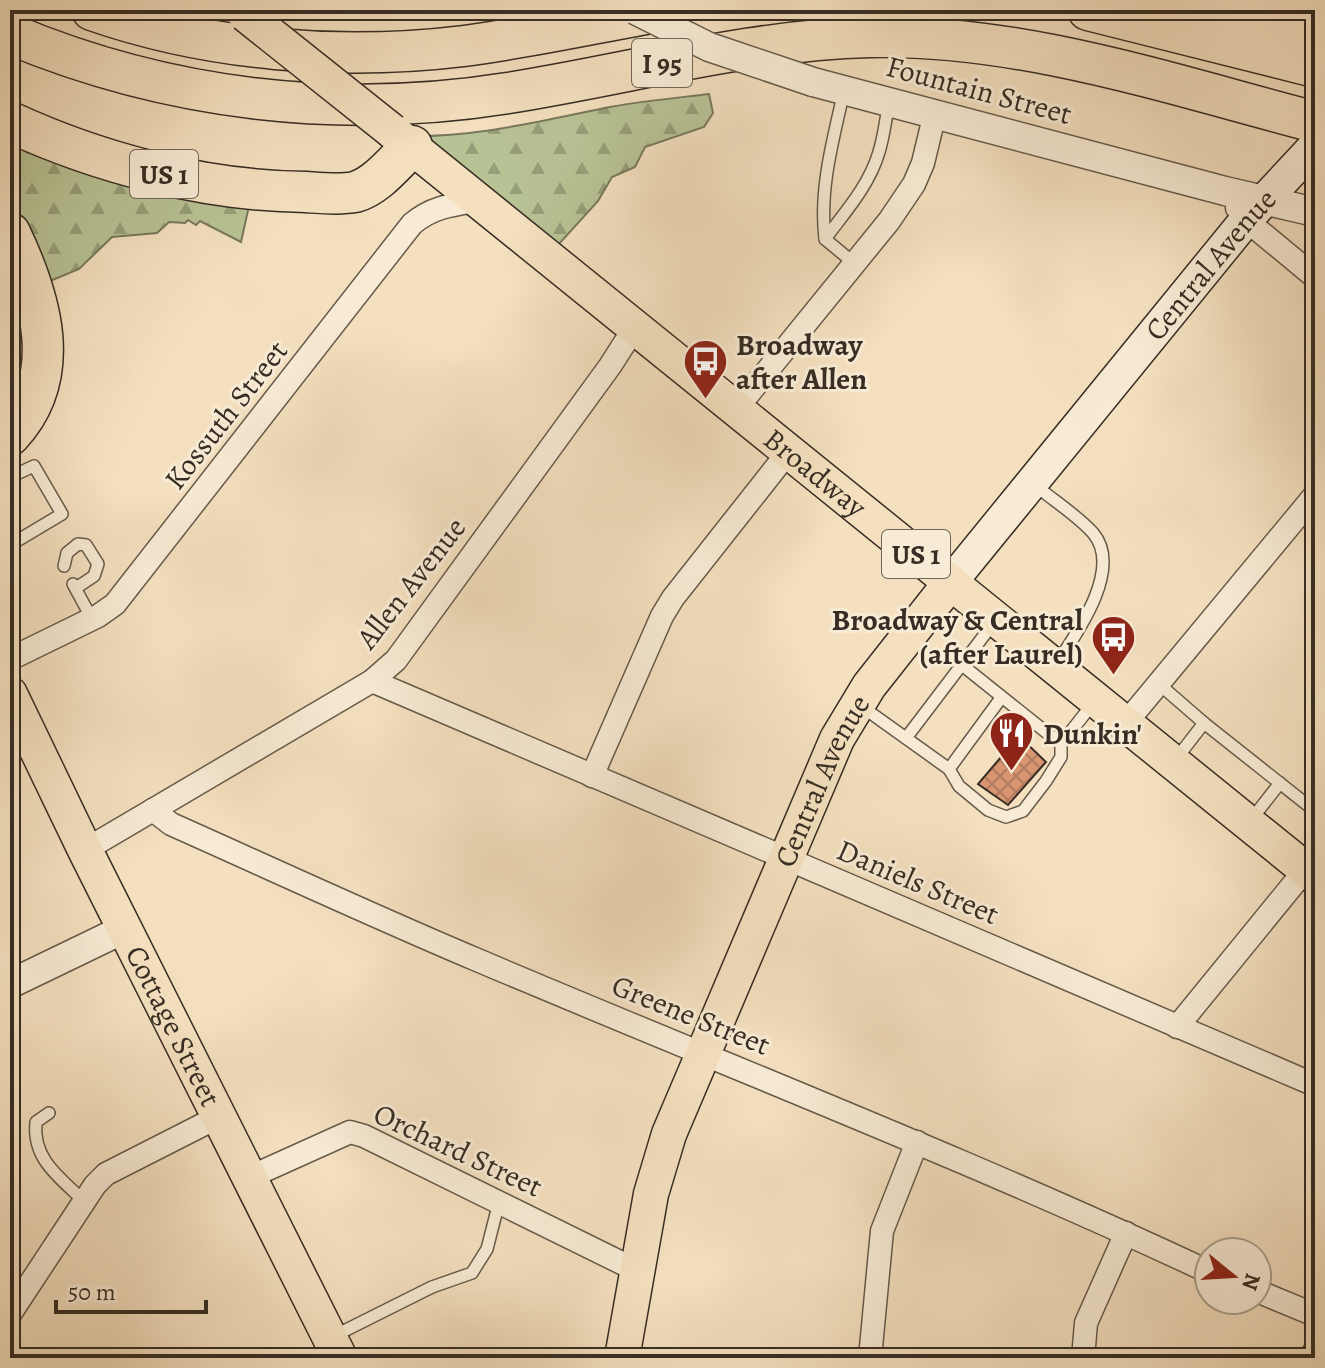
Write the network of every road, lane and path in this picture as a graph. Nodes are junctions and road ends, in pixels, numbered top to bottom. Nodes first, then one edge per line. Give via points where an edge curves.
1 (92, 10) edge
2 (635, 10) edge
3 (667, 10) edge
4 (1088, 10) edge
5 (1215, 10) edge
6 (243, 12) edge
7 (10, 34) edge
8 (1315, 45) edge
9 (1315, 67) edge
10 (844, 90) junction
11 (889, 101) junction
12 (935, 113) junction
13 (10, 122) edge
14 (402, 138) junction
15 (1312, 142) edge
16 (477, 201) junction
17 (1254, 209) junction
18 (1315, 212) edge
19 (10, 233) edge
20 (825, 239) junction
21 (855, 264) junction
22 (1315, 277) edge
23 (635, 327) junction
24 (737, 408) junction
25 (10, 435) edge
26 (789, 451) junction
27 (10, 477) edge
28 (1032, 482) junction
29 (1315, 495) edge
30 (10, 545) edge
31 (64, 566) dead end
32 (951, 582) junction
33 (92, 619) junction
34 (997, 619) junction
35 (10, 659) edge
36 (962, 665) junction
37 (1054, 666) junction
38 (372, 681) junction
39 (1159, 684) junction
40 (10, 694) edge
41 (1001, 698) junction
42 (1095, 700) junction
43 (857, 704) junction
44 (1204, 723) junction
45 (1125, 724) junction
46 (906, 738) junction
47 (20, 743) edge
48 (1061, 744) junction
49 (1173, 763) junction
50 (949, 769) junction
51 (592, 776) junction
52 (1280, 783) junction
53 (153, 810) junction
54 (1315, 811) edge
55 (1248, 823) junction
56 (85, 850) junction
57 (787, 858) junction
58 (1312, 868) edge
59 (124, 929) junction
60 (10, 984) edge
61 (1177, 1027) junction
62 (704, 1052) junction
63 (1308, 1082) dead end
64 (49, 1113) dead end
65 (218, 1117) junction
66 (917, 1142) junction
67 (250, 1177) junction
68 (84, 1201) junction
69 (499, 1202) junction
70 (1126, 1233) junction
71 (1193, 1264) edge
72 (638, 1271) junction
73 (1273, 1298) edge
74 (10, 1314) edge
75 (1315, 1315) edge
76 (335, 1348) edge
77 (1315, 1350) edge
78 (622, 1358) edge
79 (870, 1358) edge
80 (1083, 1358) edge
81 (1310, 1358) edge

1 - 3 highway, I 95 via 211,40 354,52 462,46
2 - 10 street, Fountain Street, bridge via 731,56
4 - 9 highway
5 - 8 highway
6 - 14 main road, Broadway / US 1, bridge
7 - 15 highway, I 95 via 101,68 173,87 280,102 359,105 494,95 789,43 948,39 1056,56
10 - 11 street, Fountain Street
10 - 20 lane via 826,168
11 - 12 street, Fountain Street
11 - 20 lane via 871,172
12 - 17 street, Fountain Street via 1225,191
12 - 21 street via 914,184
13 - 14 highway, US 1 via 139,168 283,192 354,192 375,181
14 - 16 main road, Broadway / US 1
15 - 17 main road, Central Avenue
16 - 23 main road, Broadway / US 1
16 - 33 street, Kossuth Street via 426,212 412,224 123,596
17 - 18 street, Fountain Street
17 - 22 street
17 - 28 main road, Central Avenue
19 - 25 highway via 32,289 45,352 34,401
20 - 21 lane
21 - 24 street
23 - 24 main road, Broadway / US 1
23 - 38 street, Allen Avenue via 396,660
24 - 26 main road, Broadway / US 1
26 - 32 main road, Broadway / US 1
26 - 51 street via 662,616
27 - 30 lane via 34,466 62,514
28 - 32 main road, Central Avenue
28 - 37 lane via 1094,535 1104,553 1091,606
29 - 39 street
31 - 33 lane via 67,553 78,544 86,545 98,564 94,576 74,585
32 - 34 main road, Broadway / US 1
32 - 43 main road, Central Avenue
33 - 35 street, Kossuth Street
34 - 36 lane
34 - 37 main road, Broadway / US 1
36 - 41 lane
36 - 46 lane
37 - 42 main road, Broadway / US 1
38 - 51 street, Daniels Street
38 - 53 street, Allen Avenue
39 - 44 lane
39 - 45 street
40 - 47 main road, Cottage Street
41 - 48 lane
41 - 50 lane
42 - 45 main road, Broadway / US 1
42 - 48 lane
43 - 46 lane
43 - 57 main road, Central Avenue
44 - 49 lane
44 - 52 lane
45 - 49 main road, Broadway / US 1
46 - 50 lane
47 - 56 main road, Cottage Street
48 - 50 lane via 1061,757 1046,781 1023,811 1006,817 988,810 959,786
49 - 55 main road, Broadway / US 1
51 - 57 street, Daniels Street
52 - 54 lane
52 - 55 lane
53 - 56 street, Allen Avenue
53 - 62 street, Greene Street via 171,824 474,959
55 - 58 main road, Broadway / US 1
56 - 59 main road, Cottage Street
57 - 61 street, Daniels Street
57 - 62 main road, Central Avenue
58 - 61 street
59 - 60 street
59 - 65 main road, Cottage Street
61 - 63 street, Daniels Street
62 - 66 street, Greene Street
62 - 72 main road, Central Avenue via 659,1163
64 - 68 lane via 36,1122 34,1140 49,1168
65 - 67 main road, Cottage Street
65 - 68 street via 106,1174
66 - 70 street, Greene Street
66 - 79 street via 882,1231
67 - 69 street, Orchard Street via 350,1132
67 - 76 main road, Cottage Street
68 - 74 street
69 - 72 street, Orchard Street
69 - 76 lane via 487,1249 472,1273 432,1287
70 - 71 street, Greene Street
70 - 80 street via 1086,1323
72 - 78 main road, Central Avenue
73 - 75 street
77 - 81 street

